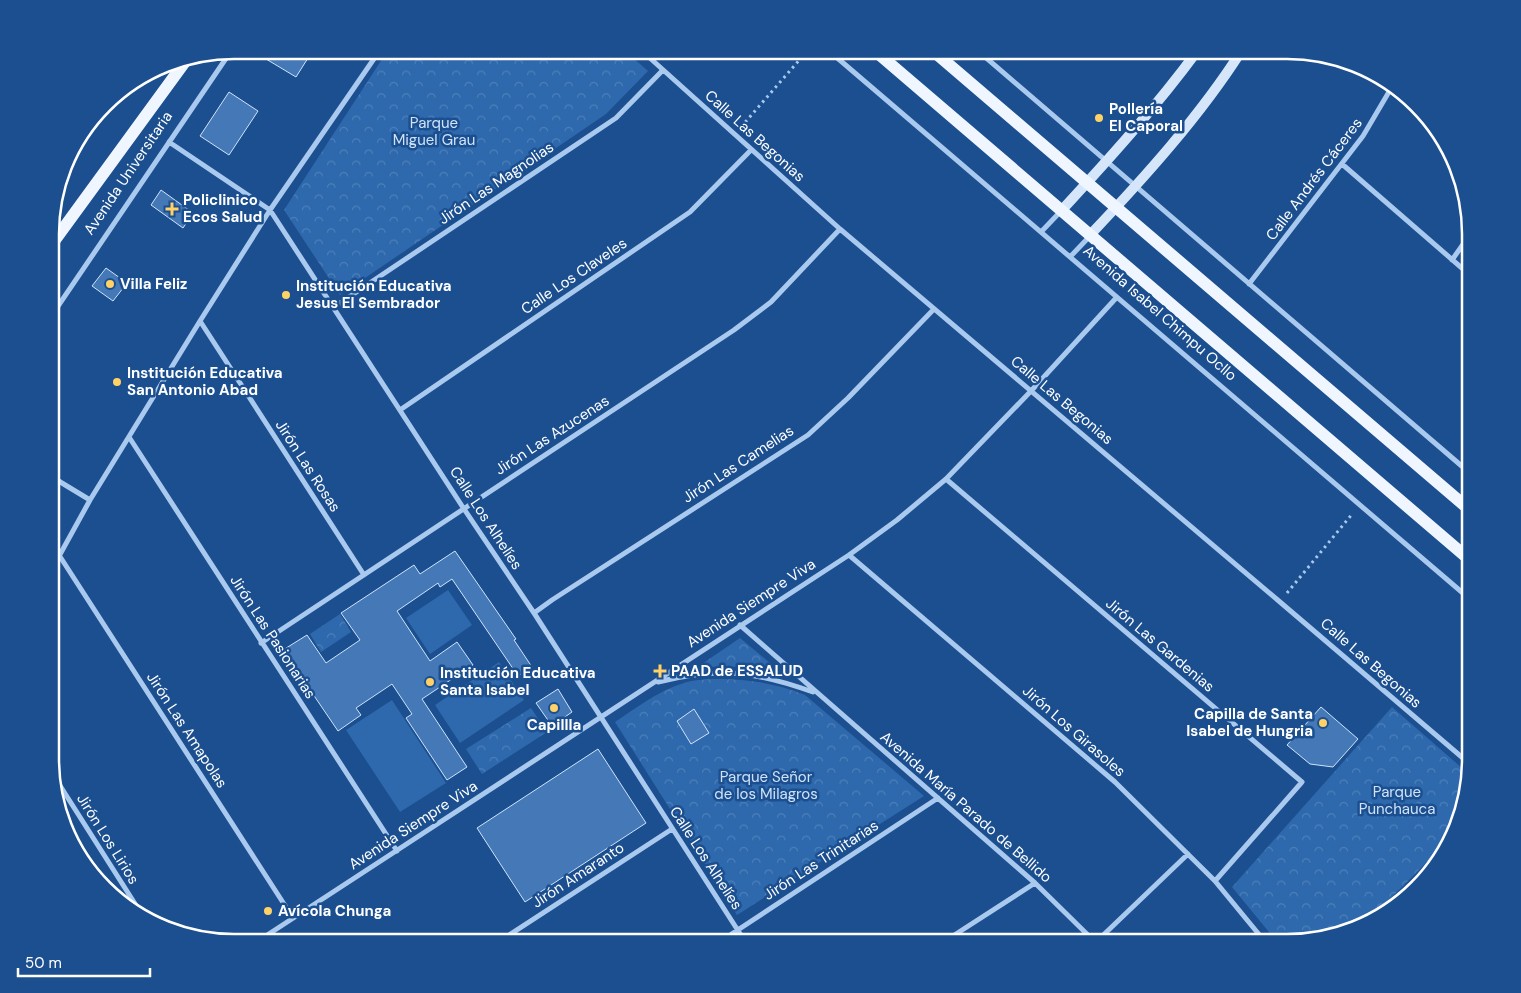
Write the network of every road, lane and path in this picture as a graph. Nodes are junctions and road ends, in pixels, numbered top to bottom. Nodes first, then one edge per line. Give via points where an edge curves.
1 (225, 59) edge
2 (374, 59) edge
3 (651, 59) edge
4 (800, 59) edge
5 (839, 59) edge
6 (884, 59) edge
7 (942, 59) edge
8 (988, 59) edge
9 (1192, 59) edge
10 (1236, 59) edge
11 (181, 67) edge
12 (663, 70) junction
13 (1389, 92) edge
14 (734, 135) junction
15 (168, 142) junction
16 (751, 150) junction
17 (1107, 162) junction
18 (1342, 164) junction
19 (1087, 183) junction
20 (1136, 186) junction
21 (1116, 208) junction
22 (270, 210) junction
23 (1061, 211) junction
24 (840, 229) junction
25 (1041, 232) junction
26 (59, 234) edge
27 (1090, 235) junction
28 (1462, 246) edge
29 (1070, 257) junction
30 (1452, 260) junction
31 (1462, 268) edge
32 (1249, 284) junction
33 (1116, 297) junction
34 (59, 305) edge
35 (334, 307) junction
36 (934, 309) junction
37 (200, 321) junction
38 (1031, 391) junction
39 (400, 410) junction
40 (129, 437) junction
41 (1462, 466) edge
42 (946, 479) junction
43 (59, 481) edge
44 (90, 500) junction
45 (1462, 504) edge
46 (1360, 505) junction
47 (464, 509) junction
48 (1462, 553) edge
49 (59, 555) joint
50 (849, 555) junction
51 (364, 574) junction
52 (1462, 592) edge
53 (1280, 602) junction
54 (534, 613) junction
55 (740, 625) junction
56 (261, 643) junction
57 (652, 684) junction
58 (817, 693) junction
59 (601, 718) junction
60 (1462, 757) edge
61 (61, 787) edge
62 (938, 798) junction
63 (672, 829) junction
64 (397, 850) junction
65 (1188, 854) junction
66 (1215, 881) junction
67 (1035, 883) junction
68 (135, 903) edge
69 (293, 918) junction
70 (738, 930) junction
71 (269, 934) edge
72 (511, 934) edge
73 (732, 934) edge
74 (740, 934) edge
75 (956, 934) edge
76 (1088, 934) edge
77 (1104, 934) edge
78 (1259, 934) edge

1 - 15 street, Avenida Universitaria
2 - 22 street
3 - 12 street, Calle Las Begonias
4 - 14 path
5 - 25 street, Avenida Isabel Chimpu Ocllo
6 - 23 main road, Avenida Isabel Chimpu Ocllo
7 - 19 main road
8 - 17 street
9 - 17 street
10 - 20 street via 1209,98
11 - 26 main road, Avenida Universitaria
12 - 14 street, Calle Las Begonias
12 - 35 street, Jirón Las Magnolias via 616,118
13 - 18 street, Calle Andrés Cáceres
14 - 16 street, Calle Las Begonias
15 - 22 street, Calle Los Alhelíes
15 - 34 street, Avenida Universitaria
16 - 24 street, Calle Las Begonias
16 - 39 street, Calle Los Claveles via 690,212
17 - 19 street
17 - 20 street
18 - 30 street
18 - 32 street, Calle Andrés Cáceres
19 - 21 main road
19 - 23 street
20 - 21 street
20 - 32 street
21 - 27 street
21 - 45 main road
22 - 35 street, Calle Los Alhelíes
22 - 37 street
23 - 25 street
23 - 27 main road, Avenida Isabel Chimpu Ocllo
24 - 36 street, Calle Las Begonias
24 - 47 street, Jirón Las Azucenas via 772,302
25 - 29 street, Avenida Isabel Chimpu Ocllo
27 - 29 street
27 - 48 main road, Avenida Isabel Chimpu Ocllo
28 - 30 street
29 - 33 street, Avenida Isabel Chimpu Ocllo
30 - 31 street
32 - 41 street
33 - 38 street, Avenida Siempre Viva
33 - 46 street, Avenida Isabel Chimpu Ocllo
35 - 39 street, Calle Los Alhelíes
36 - 38 street, Calle Las Begonias
36 - 54 street, Jirón Las Camelias via 808,435
37 - 40 street
37 - 51 street, Jirón Las Rosas
38 - 42 street, Avenida Siempre Viva
38 - 53 street, Calle Las Begonias
39 - 47 street, Calle Los Alhelíes
40 - 44 street
40 - 56 street, Jirón Las Pasionarias
42 - 50 street, Avenida Siempre Viva
42 - 66 street, Jirón Las Gardenias via 1302,782
43 - 44 street
44 - 49 street
46 - 52 street, Avenida Isabel Chimpu Ocllo
46 - 53 path
47 - 51 street, Jirón Las Azucenas
47 - 54 street, Calle Los Alhelíes
49 - 69 street, Jirón Las Amapolas
50 - 55 street, Avenida Siempre Viva
50 - 65 street, Jirón Los Girasoles via 1115,782
51 - 56 street, Jirón Las Azucenas
53 - 60 street, Calle Las Begonias
54 - 59 street, Calle Los Alhelíes
55 - 57 street, Avenida Siempre Viva
55 - 58 street, Avenida María Parado de Bellido
56 - 64 street, Jirón Las Pasionarias
57 - 58 street, Avenida María Parado de Bellido via 686,675 731,673 774,679
57 - 59 street, Avenida Siempre Viva
58 - 62 street, Avenida María Parado de Bellido
59 - 63 street, Calle Los Alhelíes
59 - 64 street, Avenida Siempre Viva
61 - 68 street, Jirón Los Lirios
62 - 67 street, Avenida María Parado de Bellido
62 - 70 street, Jirón Las Trinitarias
63 - 70 street, Calle Los Alhelíes
63 - 72 street, Jirón Amaranto
64 - 69 street, Avenida Siempre Viva
65 - 66 street, Jirón Los Girasoles
65 - 77 street
66 - 78 street, Jirón Los Girasoles
67 - 75 street
67 - 76 street, Avenida María Parado de Bellido
69 - 71 street, Avenida Siempre Viva
70 - 73 street, Jirón Las Trinitarias
70 - 74 street, Calle Los Alhelíes

